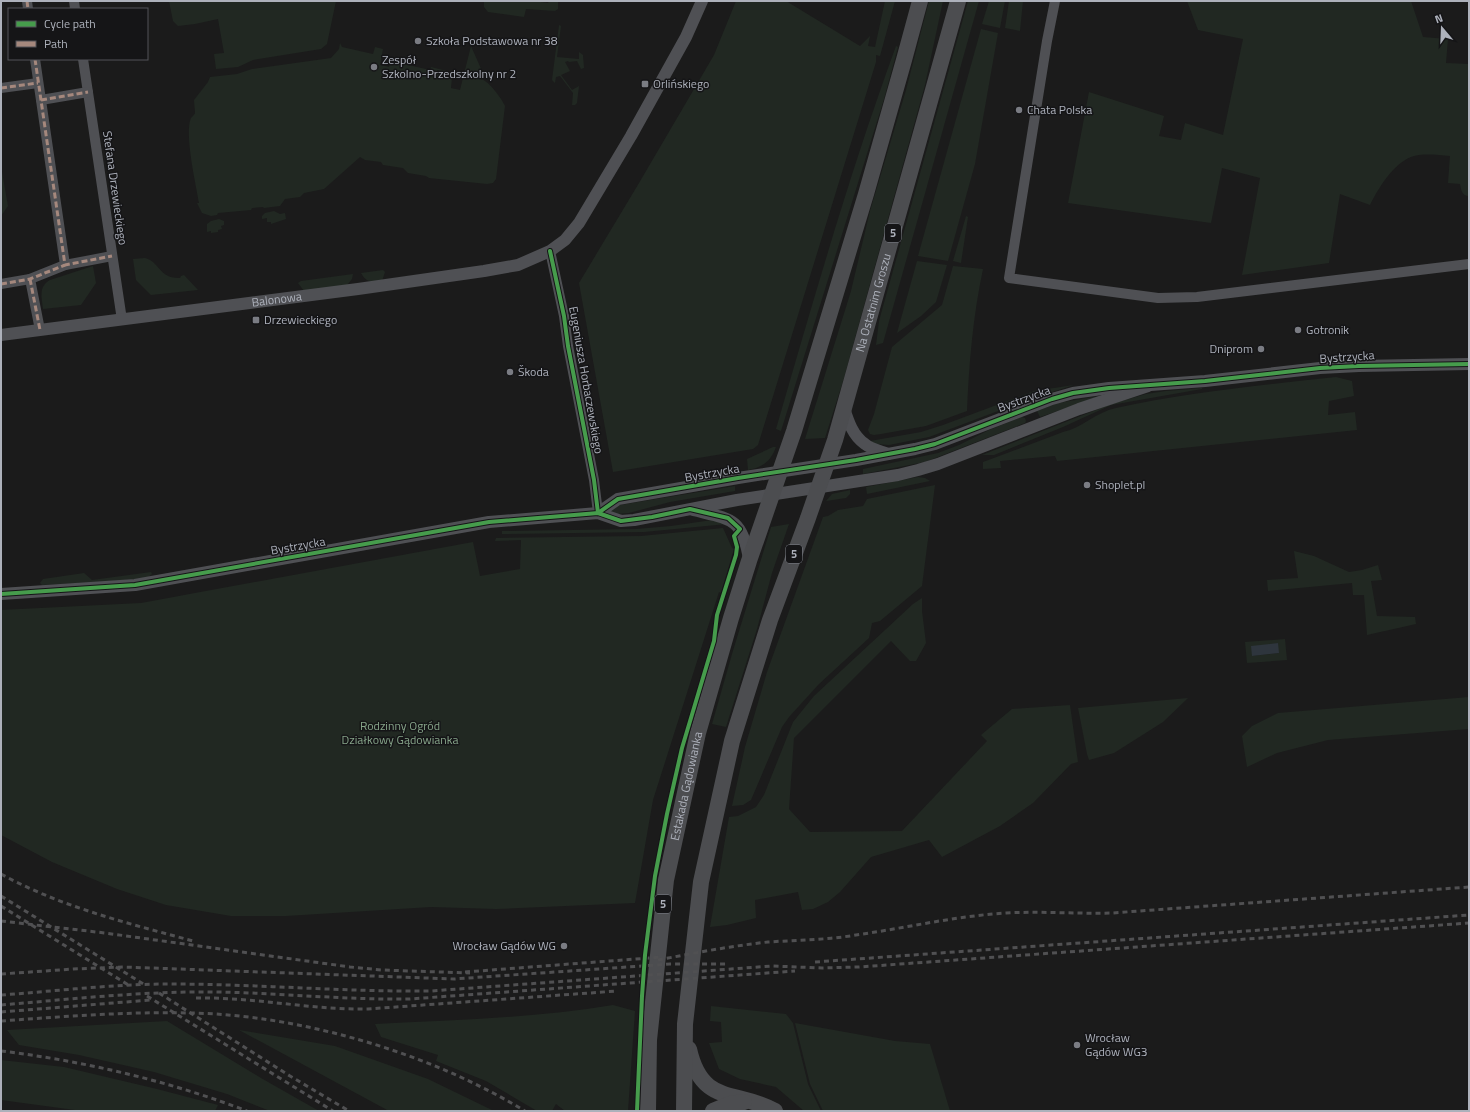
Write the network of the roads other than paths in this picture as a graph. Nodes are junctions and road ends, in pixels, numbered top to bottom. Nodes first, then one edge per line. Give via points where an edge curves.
1 (702, 1) edge
2 (920, 1) edge
3 (958, 1) edge
4 (1055, 1) edge
5 (35, 60) edge
6 (83, 60) edge
7 (38, 83) junction
8 (1, 88) edge
9 (88, 92) junction
10 (41, 100) junction
11 (550, 251) junction
12 (112, 256) junction
13 (1469, 264) edge
14 (65, 265) junction
15 (30, 279) junction
16 (1, 284) edge
17 (122, 320) junction
18 (40, 330) junction
19 (1, 335) edge
20 (1469, 364) edge
21 (1148, 386) junction
22 (844, 408) junction
23 (1019, 411) junction
24 (1025, 430) junction
25 (890, 454) junction
26 (825, 465) junction
27 (779, 472) junction
28 (818, 488) junction
29 (771, 494) junction
30 (690, 509) junction
31 (598, 513) junction
32 (749, 561) junction
33 (1, 594) edge
34 (685, 1024) junction
35 (750, 1102) junction
36 (648, 1111) edge
37 (684, 1111) edge
38 (713, 1111) edge
39 (775, 1111) edge

1 - 11 street via 686,37 579,223 565,240
2 - 27 main road, 5 via 866,194 793,435
3 - 22 main road, Na Ostatnim Groszu / 5
4 - 13 street via 1009,278 1158,298 1197,297
5 - 7 street
6 - 9 street, Stefana Drzewieckiego
7 - 8 street
7 - 10 street
9 - 10 street
9 - 12 street, Stefana Drzewieckiego
10 - 14 street
11 - 17 street, Balonowa via 518,265 484,271
11 - 31 street, Eugeniusza Horbaczewskiego via 564,316
12 - 14 street
12 - 17 street, Stefana Drzewieckiego
14 - 15 street
15 - 16 street
15 - 18 street
17 - 18 street, Balonowa
18 - 19 street, Balonowa
20 - 21 street, Bystrzycka via 1351,366
21 - 23 street, Bystrzycka via 1073,393
21 - 24 street, Bystrzycka
22 - 25 street via 852,429 860,440 868,446
22 - 26 main road, Na Ostatnim Groszu / 5
23 - 24 street via 1027,412 1032,417 1031,424
23 - 25 street, Bystrzycka via 935,444
24 - 28 street, Bystrzycka via 918,470
25 - 26 street, Bystrzycka
26 - 27 street, Bystrzycka
26 - 28 main road, Na Ostatnim Groszu / 5
27 - 29 main road, Estakada Gądowianka / 5
27 - 31 street, Bystrzycka via 618,499
28 - 29 street, Bystrzycka
28 - 34 main road, 5 via 770,620 732,741 701,882
29 - 30 street, Bystrzycka
29 - 32 main road, Estakada Gądowianka / 5
30 - 31 street, Bystrzycka via 621,521
30 - 32 street via 728,518 744,536
31 - 33 street, Bystrzycka via 489,522 135,585
32 - 36 main road, Estakada Gądowianka / 5 via 698,733 666,880 649,1040
34 - 35 main road via 691,1058 704,1082 720,1093
34 - 37 main road, 5
35 - 38 main road via 730,1104
35 - 39 main road

